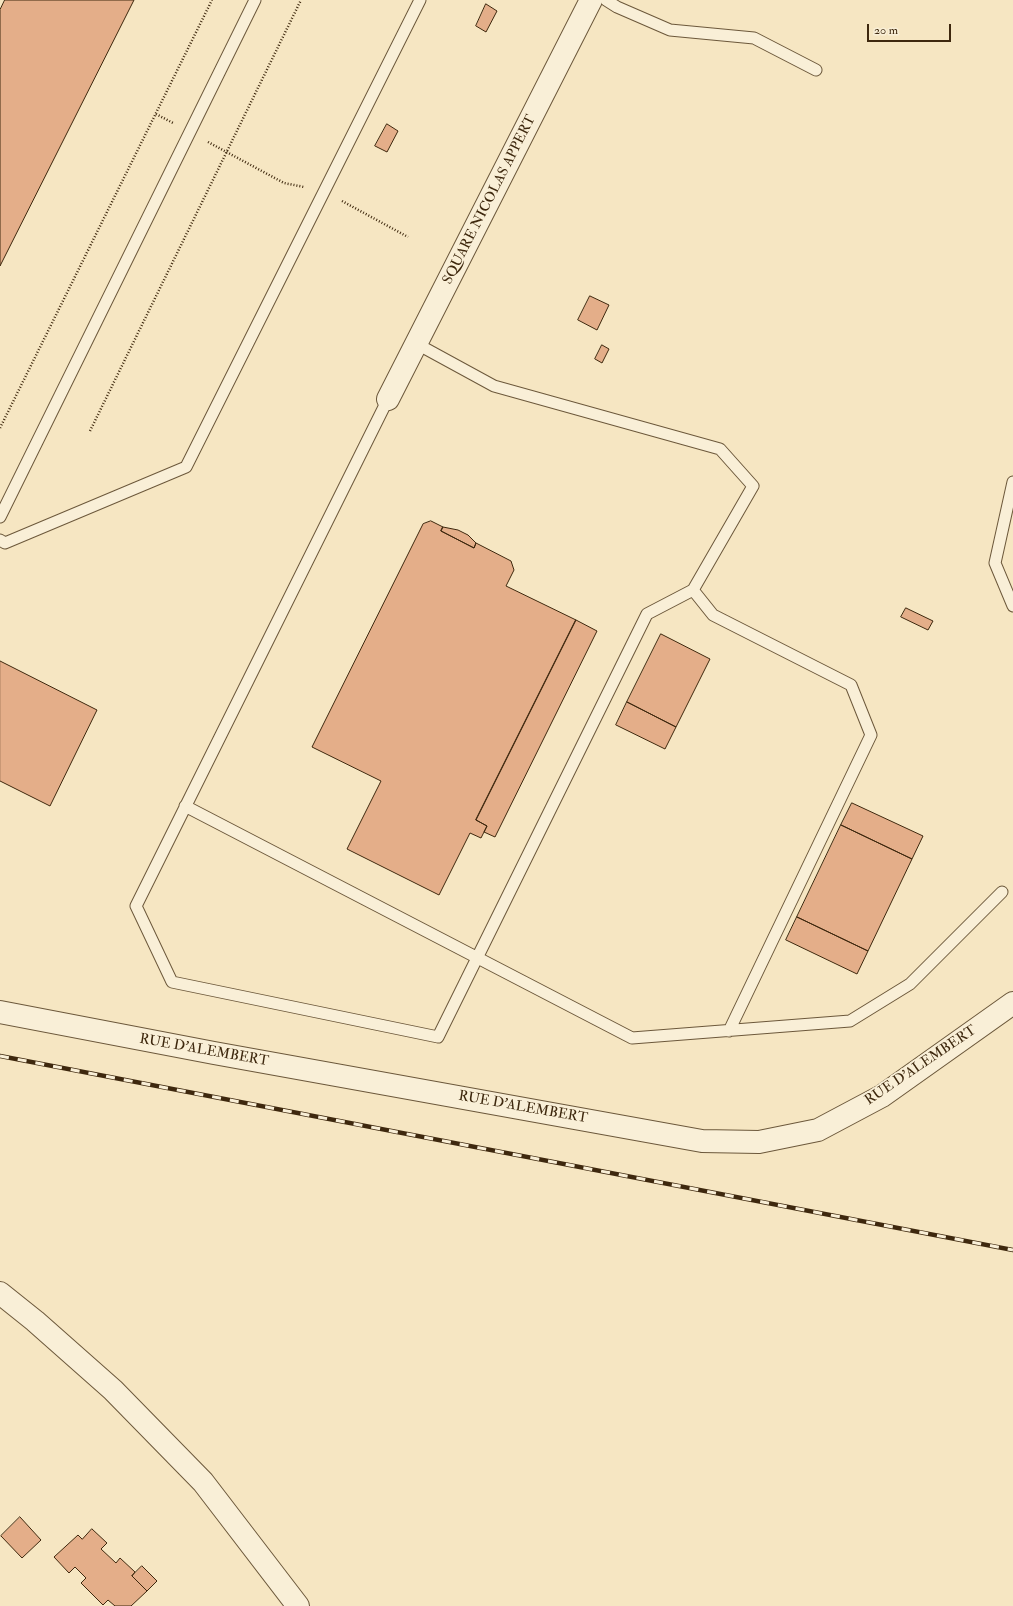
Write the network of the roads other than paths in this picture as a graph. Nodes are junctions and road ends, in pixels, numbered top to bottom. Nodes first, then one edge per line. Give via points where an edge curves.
1 (255, 0) edge
2 (420, 0) edge
3 (591, 0) edge
4 (606, 0) edge
5 (816, 70) dead end
6 (417, 344) junction
7 (388, 399) joint
8 (1013, 482) edge
9 (0, 517) edge
10 (0, 540) edge
11 (694, 590) junction
12 (1013, 606) edge
13 (186, 806) junction
14 (1002, 892) dead end
15 (477, 958) junction
16 (1013, 1003) edge
17 (0, 1012) edge
18 (729, 1031) junction
19 (0, 1293) edge
20 (298, 1606) edge

1 - 9 lane
2 - 10 lane via 186,467 5,543
3 - 6 street, SQUARE NICOLAS APPERT
4 - 5 lane via 670,30 754,38
6 - 7 street, SQUARE NICOLAS APPERT
6 - 11 lane via 494,386 720,449 752,486
7 - 13 lane
8 - 12 lane via 995,563
11 - 15 lane via 647,614
11 - 18 lane via 714,615 851,685 871,735
13 - 15 lane
13 - 15 lane via 136,906 172,982 438,1037
14 - 18 lane via 910,984 850,1021
15 - 18 lane via 632,1038
16 - 17 street, RUE D’ALEMBERT via 882,1096 818,1130 760,1142 702,1141
19 - 20 street via 113,1390 203,1482

